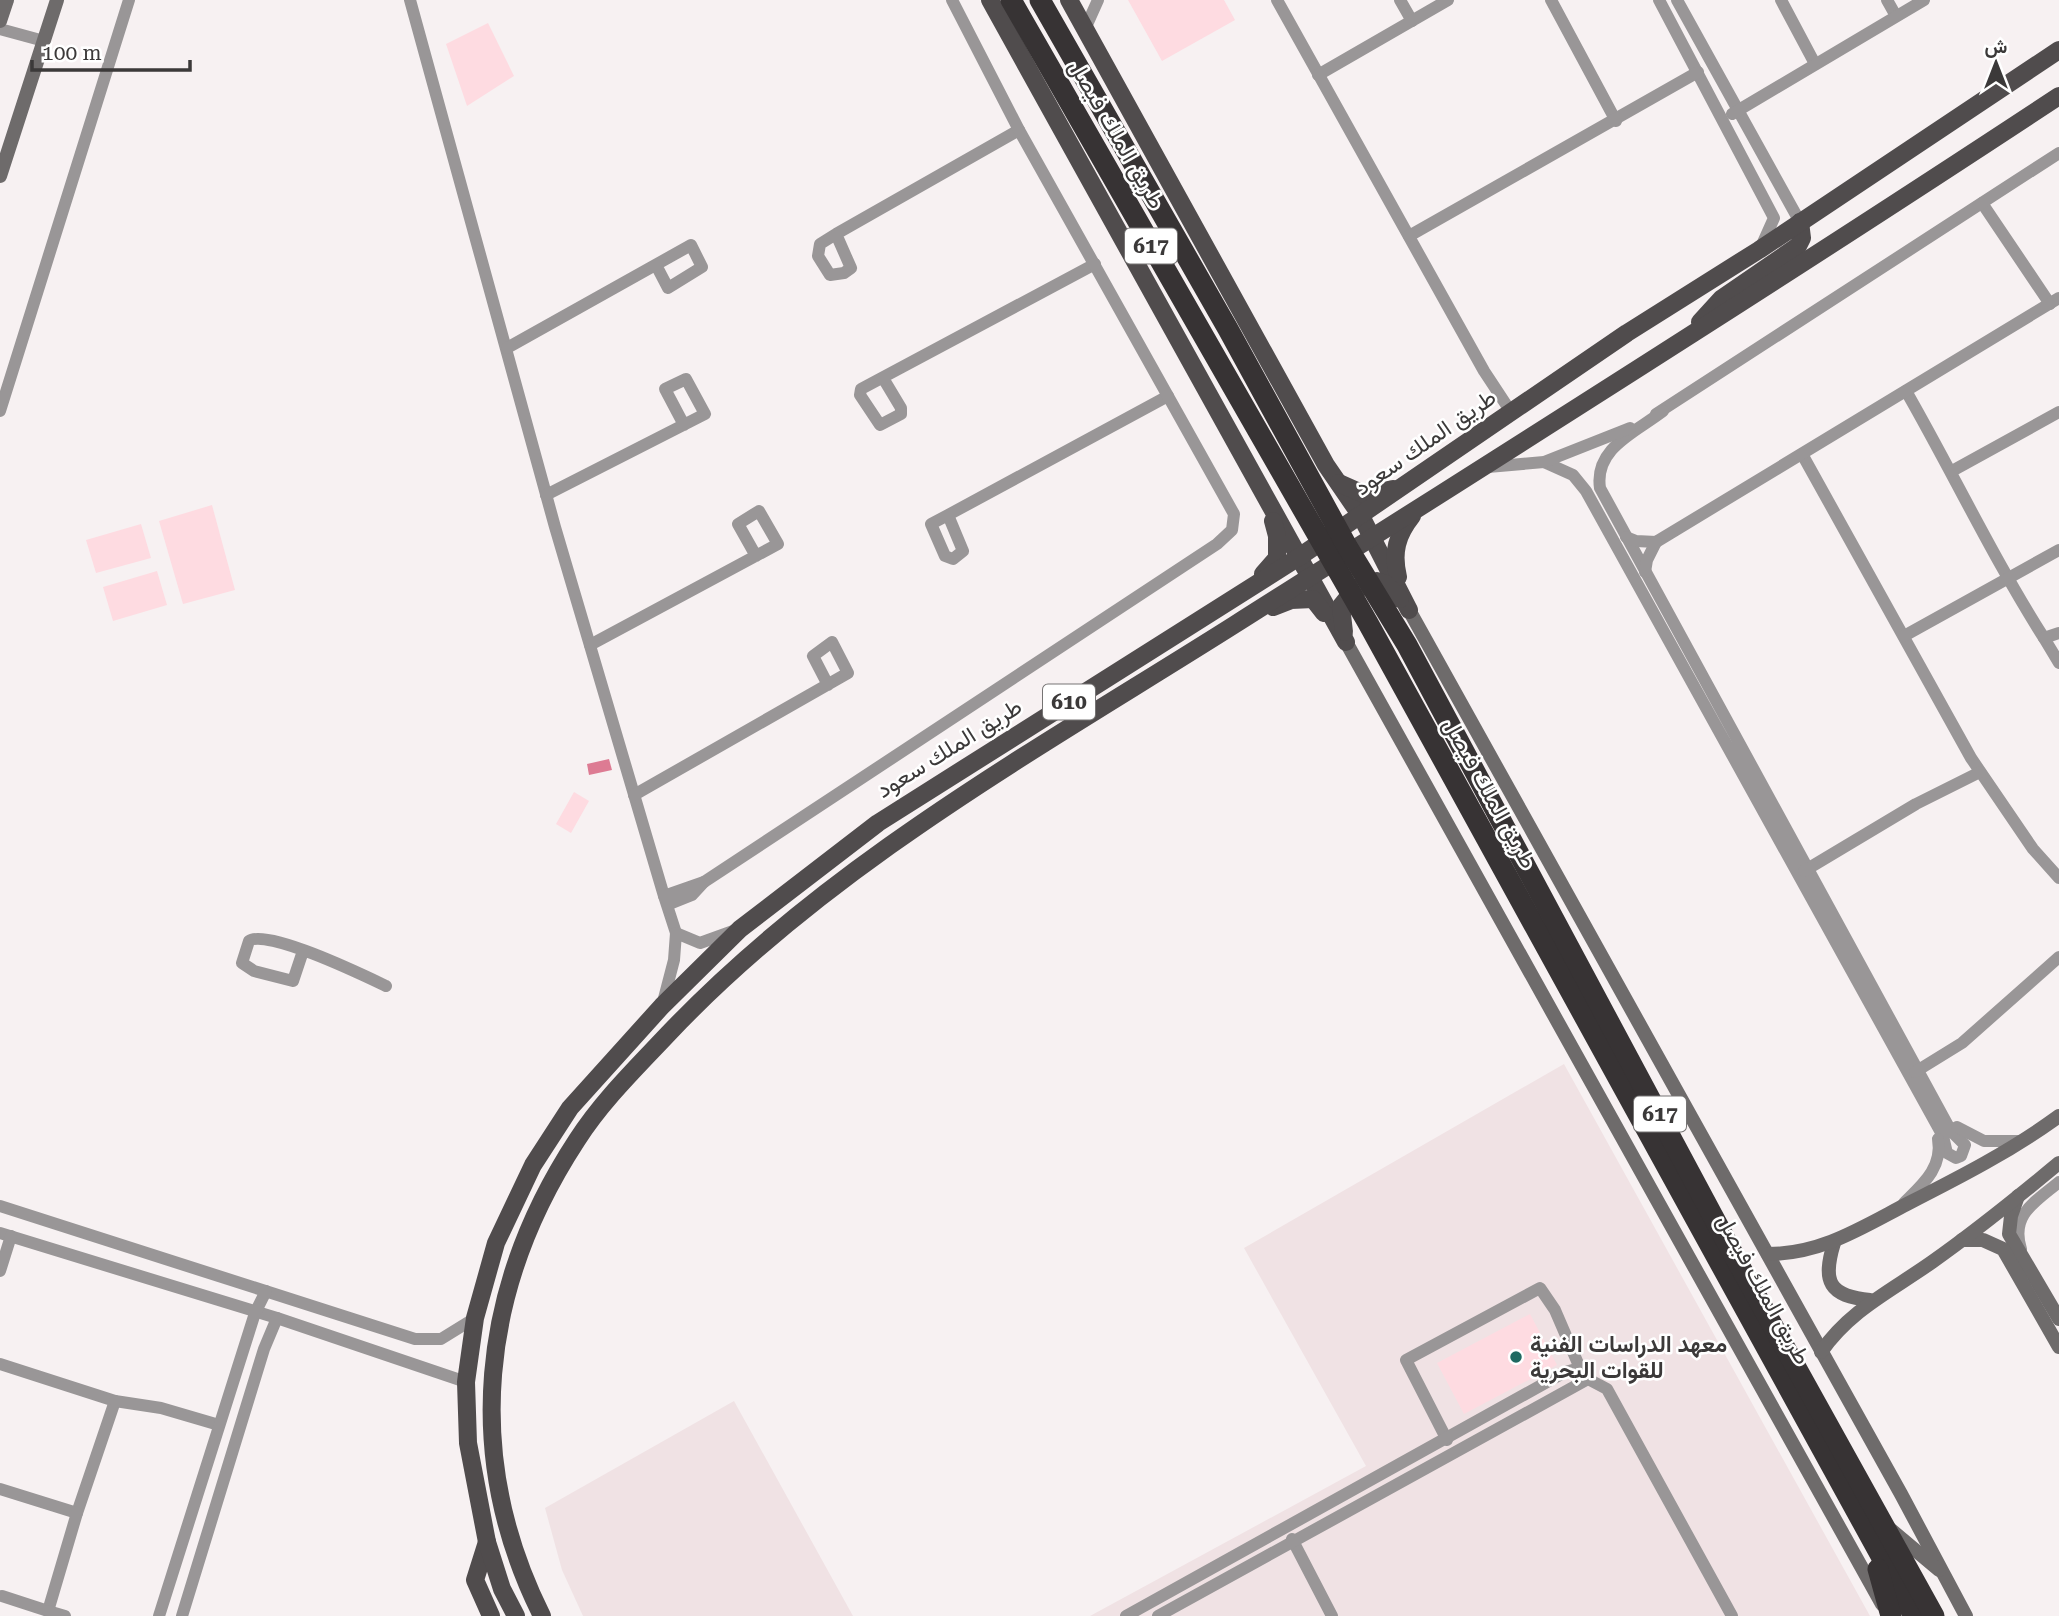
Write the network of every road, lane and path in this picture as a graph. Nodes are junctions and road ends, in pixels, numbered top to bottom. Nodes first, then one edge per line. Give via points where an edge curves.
1 (6, 0) edge
2 (57, 0) edge
3 (129, 0) edge
4 (410, 0) edge
5 (952, 0) edge
6 (990, 0) edge
7 (1011, 0) edge
8 (1040, 0) edge
9 (1069, 0) edge
10 (1098, 0) edge
11 (1277, 0) edge
12 (1400, 0) edge
13 (1448, 0) edge
14 (1551, 0) edge
15 (1659, 0) edge
16 (1677, 0) edge
17 (1781, 0) edge
18 (1887, 0) edge
19 (1924, 0) edge
20 (1896, 16) junction
21 (0, 21) edge
22 (1412, 21) junction
23 (0, 29) edge
24 (1085, 29) junction
25 (44, 41) junction
26 (2059, 50) edge
27 (1814, 62) junction
28 (1698, 72) junction
29 (1318, 75) junction
30 (2059, 96) edge
31 (1735, 110) junction
32 (1616, 121) junction
33 (1724, 121) junction
34 (1019, 130) junction
35 (2059, 153) edge
36 (0, 176) edge
37 (1982, 202) junction
38 (1800, 222) junction
39 (836, 234) dead end
40 (1409, 236) junction
41 (1759, 250) junction
42 (656, 264) dead end
43 (1095, 264) junction
44 (2055, 301) edge
45 (507, 348) junction
46 (1653, 359) junction
47 (883, 378) dead end
48 (1906, 391) junction
49 (1168, 396) junction
50 (0, 411) edge
51 (1663, 411) junction
52 (1511, 412) junction
53 (2059, 412) edge
54 (684, 425) dead end
55 (1802, 454) junction
56 (1544, 462) junction
57 (1326, 465) junction
58 (1487, 467) junction
59 (1952, 471) junction
60 (1339, 483) junction
61 (1410, 483) junction
62 (1264, 491) junction
63 (546, 495) junction
64 (1421, 506) junction
65 (948, 515) dead end
66 (1361, 516) junction
67 (1372, 536) junction
68 (1626, 537) junction
69 (1656, 542) junction
70 (2059, 550) edge
71 (756, 556) dead end
72 (1299, 557) junction
73 (1645, 572) junction
74 (1309, 576) junction
75 (2007, 579) junction
76 (1232, 599) junction
77 (1409, 610) junction
78 (1241, 620) junction
79 (2059, 633) edge
80 (1904, 636) junction
81 (2044, 638) junction
82 (1346, 642) junction
83 (590, 645) junction
84 (2059, 663) edge
85 (828, 685) dead end
86 (1980, 772) junction
87 (634, 795) junction
88 (1803, 871) junction
89 (2059, 878) edge
90 (665, 901) junction
91 (740, 929) junction
92 (676, 933) junction
93 (303, 951) junction
94 (2059, 957) edge
95 (386, 986) dead end
96 (662, 1006) junction
97 (1914, 1073) junction
98 (2059, 1116) edge
99 (1941, 1123) junction
100 (2025, 1141) junction
101 (2059, 1163) edge
102 (2059, 1182) edge
103 (2018, 1196) junction
104 (0, 1206) edge
105 (1896, 1211) junction
106 (6, 1235) edge
107 (1962, 1240) junction
108 (1834, 1243) junction
109 (2022, 1253) junction
110 (1768, 1254) junction
111 (0, 1271) edge
112 (266, 1291) junction
113 (1870, 1300) junction
114 (2053, 1302) edge
115 (255, 1312) junction
116 (278, 1318) junction
117 (475, 1318) junction
118 (2059, 1319) edge
119 (2059, 1347) edge
120 (1821, 1352) junction
121 (0, 1364) edge
122 (1580, 1368) junction
123 (1588, 1379) junction
124 (466, 1382) junction
125 (115, 1401) junction
126 (219, 1425) junction
127 (1447, 1440) junction
128 (0, 1489) edge
129 (77, 1513) junction
130 (1882, 1522) junction
131 (1288, 1528) junction
132 (487, 1542) junction
133 (1872, 1542) junction
134 (1294, 1543) junction
135 (1945, 1575) junction
136 (1, 1598) edge
137 (48, 1611) junction
138 (65, 1616) edge
139 (159, 1616) edge
140 (182, 1616) edge
141 (491, 1616) edge
142 (516, 1616) edge
143 (542, 1616) edge
144 (1126, 1616) edge
145 (1158, 1616) edge
146 (1332, 1616) edge
147 (1732, 1616) edge
148 (1889, 1616) edge
149 (1914, 1616) edge
150 (1934, 1616) edge
151 (1966, 1616) edge

1 - 21 main road
2 - 25 main road
3 - 50 street
4 - 45 street
5 - 34 street
6 - 62 main road
7 - 133 highway, طريق الملك فيصل / 617 via 1368,623
8 - 130 highway, طريق الملك فيصل / 617 via 1387,612
9 - 24 main road
10 - 24 street
11 - 29 street
12 - 22 street
13 - 22 street
14 - 32 street
15 - 28 street
16 - 31 street
17 - 27 street
18 - 20 street
19 - 20 street
20 - 27 street
22 - 29 street
23 - 25 street
24 - 57 main road
25 - 36 main road
26 - 38 main road, طريق الملك سعود / 610
27 - 31 street
28 - 32 street
28 - 33 street
29 - 40 street
30 - 46 main road, طريق الملك سعود / 610
31 - 33 street
31 - 38 street
32 - 40 street
33 - 41 street via 1774,218
34 - 39 street
34 - 43 street
35 - 37 street
37 - 44 street
37 - 51 street
38 - 41 main road, طريق الملك سعود / 610
38 - 46 main road via 1798,246 1721,299
40 - 52 street
41 - 52 main road, طريق الملك سعود / 610
42 - 45 street
43 - 47 street
43 - 49 street
44 - 48 street
45 - 63 street
46 - 58 main road, طريق الملك سعود / 610
48 - 55 street
48 - 59 street
49 - 65 street
49 - 90 street via 1234,514 1232,530 1096,625 704,881
51 - 56 street
51 - 68 street via 1615,446 1601,464 1600,488
52 - 61 main road, طريق الملك سعود / 610
53 - 59 street
54 - 63 street
55 - 69 street
55 - 80 street
56 - 58 street
56 - 88 street via 1573,475 1586,491
57 - 60 main road
57 - 62 main road via 1335,491 1331,505 1304,522 1288,520
58 - 64 main road, طريق الملك سعود / 610
59 - 75 street
60 - 61 main road via 1366,495
60 - 66 main road
61 - 66 main road, طريق الملك سعود / 610
62 - 72 main road
62 - 76 main road via 1278,536 1277,558
63 - 83 street
64 - 67 main road, طريق الملك سعود / 610
64 - 77 main road via 1399,532 1394,556
66 - 67 main road
66 - 72 main road, طريق الملك سعود / 610
67 - 74 main road, طريق الملك سعود / 610
67 - 77 main road
68 - 69 street
68 - 73 street
69 - 73 street
70 - 75 street
71 - 83 street
72 - 74 main road
72 - 76 main road, طريق الملك سعود / 610
73 - 88 street
74 - 78 main road, طريق الملك سعود / 610
74 - 82 main road
75 - 80 street
75 - 81 street
76 - 91 main road, طريق الملك سعود / 610 via 878,823
77 - 82 main road via 1386,584 1377,581 1363,586 1341,606
77 - 110 main road
78 - 82 main road via 1291,600 1313,599
78 - 143 main road, طريق الملك سعود / 610 via 884,849 780,926 675,1027 580,1134 527,1229 498,1327 491,1378 491,1436 499,1497
79 - 81 street
80 - 86 street
81 - 84 street
82 - 148 main road
83 - 87 street
85 - 87 street
86 - 88 street
86 - 89 street via 2033,849
87 - 90 street
88 - 97 street
90 - 92 street
91 - 92 street via 700,943
91 - 96 main road, طريق الملك سعود / 610
92 - 96 street
93 - 93 street via 252,937 242,963 254,971 293,981
93 - 95 street
94 - 97 street via 1962,1043
96 - 117 main road, طريق الملك سعود / 610 via 570,1108 533,1165 496,1243
97 - 99 street
98 - 100 main road
99 - 100 street via 1984,1142
99 - 105 street via 1931,1175
100 - 105 main road
101 - 103 main road
102 - 109 street via 2020,1216 2017,1237
103 - 107 main road
103 - 109 main road via 2009,1225 2013,1243
104 - 112 street
105 - 108 main road
106 - 111 street
106 - 115 street
107 - 113 main road
107 - 119 main road via 1983,1240 2003,1249
108 - 110 main road via 1798,1254
108 - 113 main road via 1827,1272 1833,1288 1842,1295
109 - 114 main road
110 - 120 main road
112 - 115 street
112 - 117 street via 428,1341 441,1339
113 - 120 main road via 1836,1330
114 - 118 main road
115 - 116 street
115 - 126 street
116 - 124 street
116 - 140 street via 264,1349
117 - 124 main road, طريق الملك سعود / 610
120 - 135 main road
121 - 125 street
122 - 123 street
122 - 127 street via 1565,1372
122 - 127 street via 1555,1310 1540,1288 1406,1360
123 - 134 street
123 - 147 street via 1607,1389
124 - 132 main road, طريق الملك سعود / 610 via 467,1443
125 - 126 street via 162,1408
125 - 129 street
126 - 139 street
127 - 131 street
128 - 129 street
129 - 137 street
130 - 135 main road
130 - 150 highway, طريق الملك فيصل / 617
131 - 134 street
131 - 144 street
132 - 141 main road via 475,1580
132 - 142 main road, طريق الملك سعود / 610
133 - 148 highway
133 - 149 highway, طريق الملك فيصل / 617
134 - 145 street
134 - 146 street
135 - 151 main road
136 - 137 street
137 - 138 street

